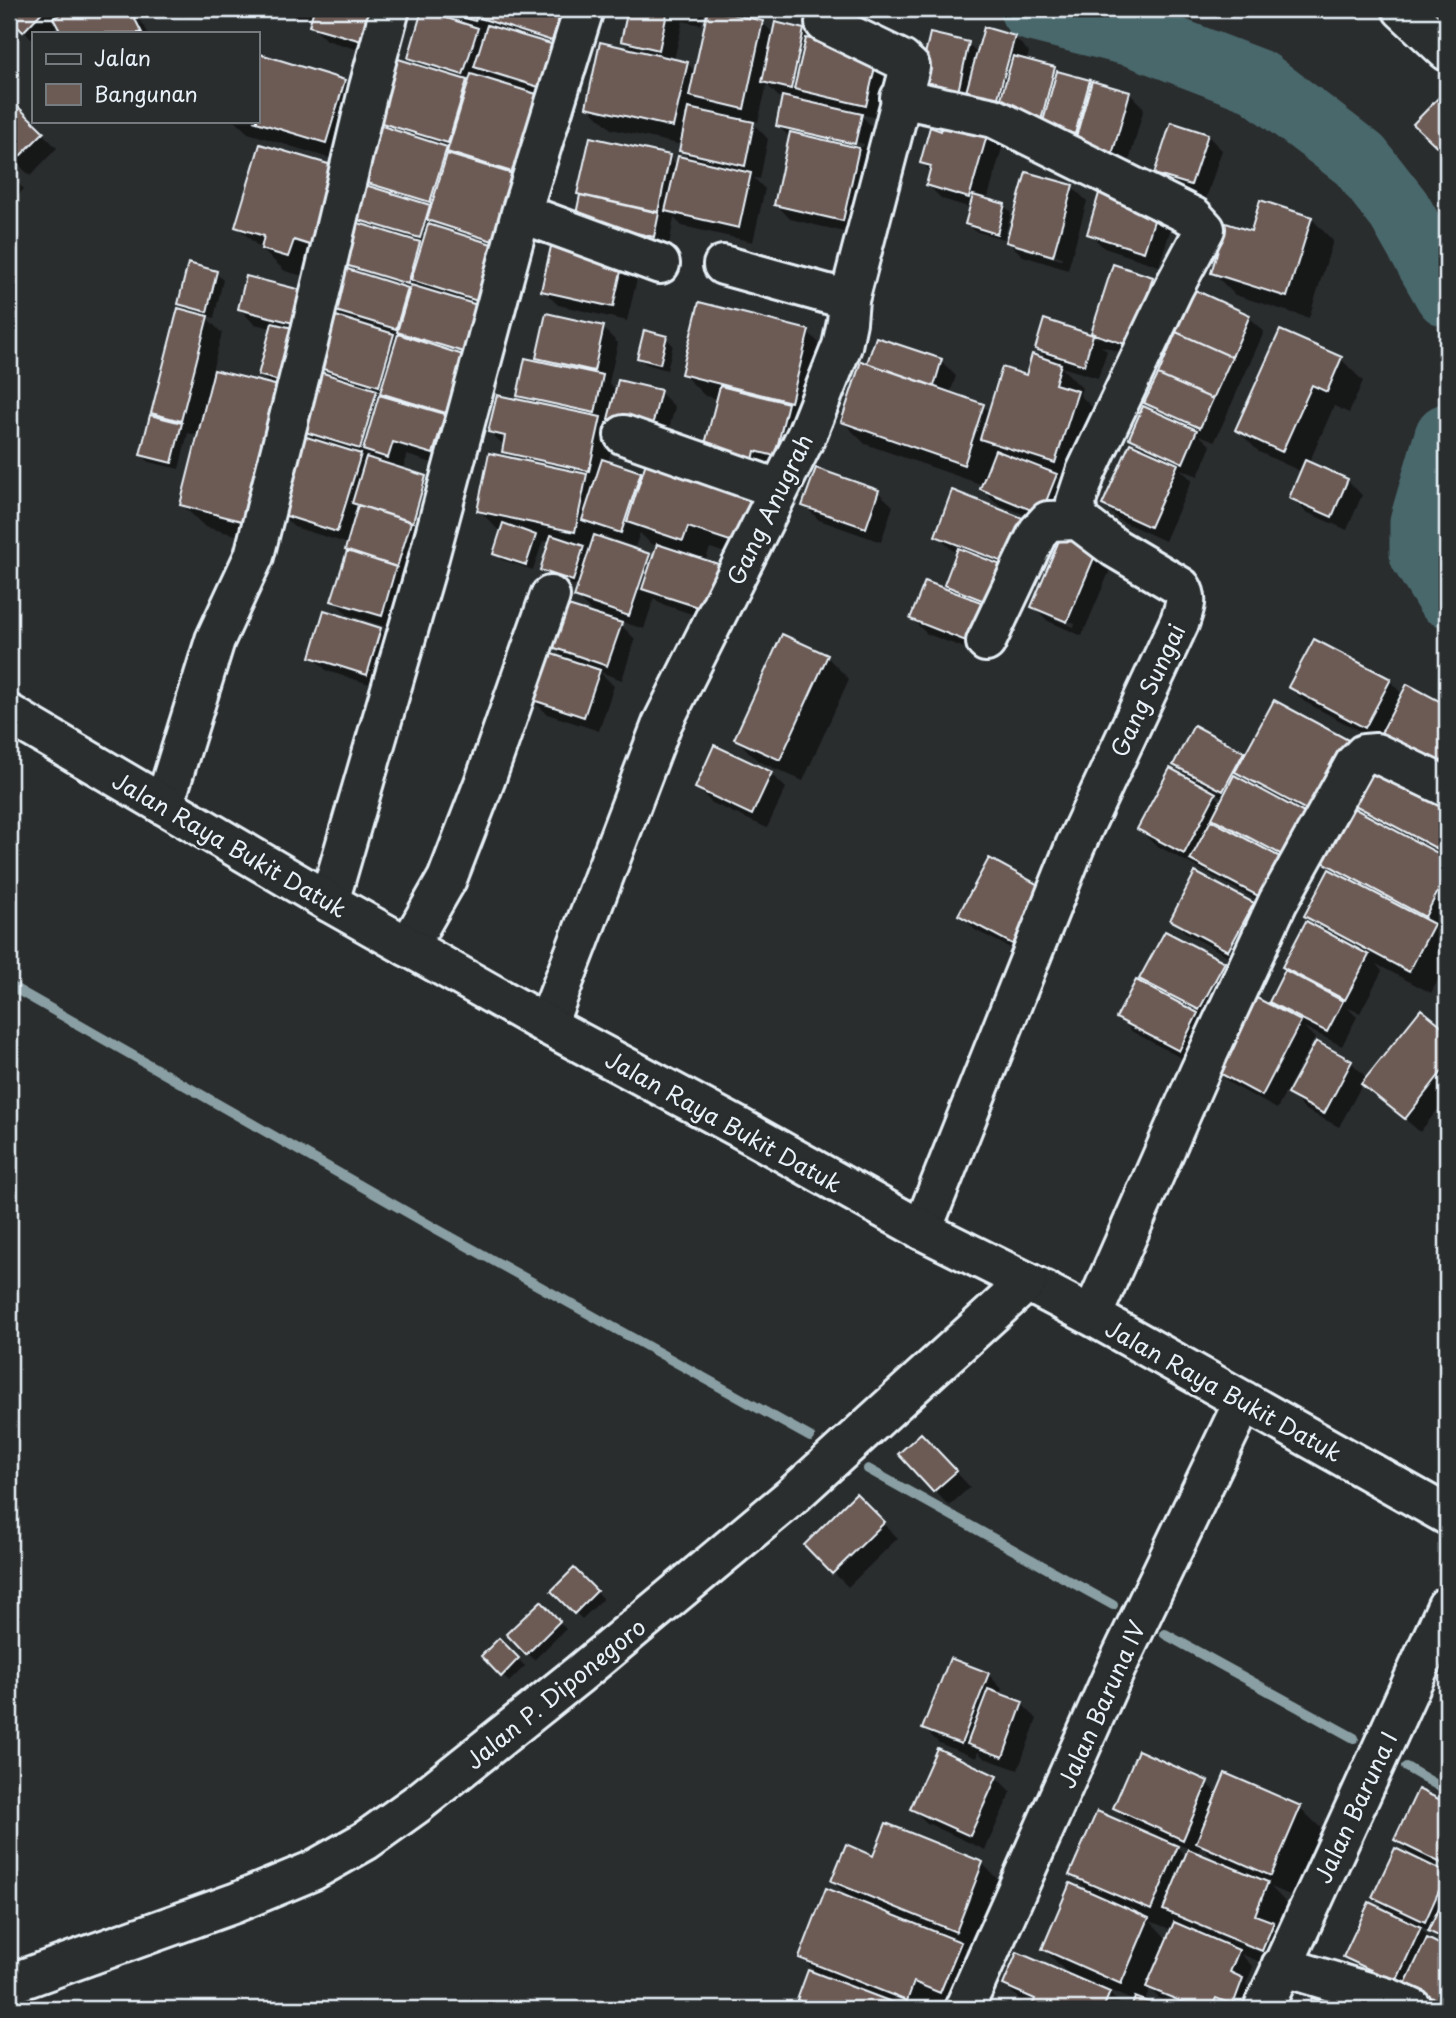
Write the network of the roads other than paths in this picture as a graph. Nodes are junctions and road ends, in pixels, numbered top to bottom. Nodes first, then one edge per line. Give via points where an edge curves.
1 (390, 9) edge
2 (584, 9) edge
3 (1404, 10) edge
4 (825, 23) dead end
5 (1447, 51) edge
6 (900, 98) junction
7 (521, 213) junction
8 (660, 264) dead end
9 (723, 265) dead end
10 (849, 300) junction
11 (624, 435) dead end
12 (778, 489) junction
13 (1078, 520) junction
14 (550, 596) dead end
15 (986, 642) dead end
16 (9, 714) edge
17 (1447, 787) edge
18 (164, 805) junction
19 (330, 902) junction
20 (408, 947) junction
21 (547, 1025) junction
22 (922, 1230) junction
23 (1027, 1282) junction
24 (1092, 1316) junction
25 (1244, 1401) junction
26 (1447, 1515) edge
27 (1447, 1606) edge
28 (1282, 1966) junction
29 (9, 1984) edge
30 (964, 2009) edge
31 (1264, 2009) edge
32 (1413, 2009) edge

1 - 18 street via 254,556 215,640
2 - 7 street
3 - 5 street
4 - 6 street, Gang Anugrah via 907,62 910,67
6 - 10 street, Gang Anugrah
6 - 13 street via 995,118 1194,217 1205,229 1086,472 1076,502
7 - 8 street
7 - 19 street
9 - 10 street
10 - 12 street, Gang Anugrah via 842,346 807,434
11 - 12 street
12 - 21 street, Gang Anugrah via 662,724
13 - 15 street via 1048,521 1038,532
13 - 22 street, Gang Sungai via 1181,587 1186,604 1075,846
14 - 20 street via 447,879
16 - 18 street, Jalan Raya Bukit Datuk
17 - 24 street via 1376,753 1364,754 1354,763 1278,902
18 - 19 street, Jalan Raya Bukit Datuk
19 - 20 street, Jalan Raya Bukit Datuk
20 - 21 street, Jalan Raya Bukit Datuk
21 - 22 street, Jalan Raya Bukit Datuk
22 - 23 street, Jalan Raya Bukit Datuk
23 - 24 street, Jalan Raya Bukit Datuk
23 - 29 street, Jalan P. Diponegoro via 790,1498 546,1701 365,1841 312,1871 235,1903
24 - 25 street, Jalan Raya Bukit Datuk
25 - 26 street, Jalan Raya Bukit Datuk
25 - 30 street, Jalan Baruna IV via 1116,1668
27 - 28 street, Jalan Baruna I
28 - 31 street, Jalan Baruna I
28 - 32 street

